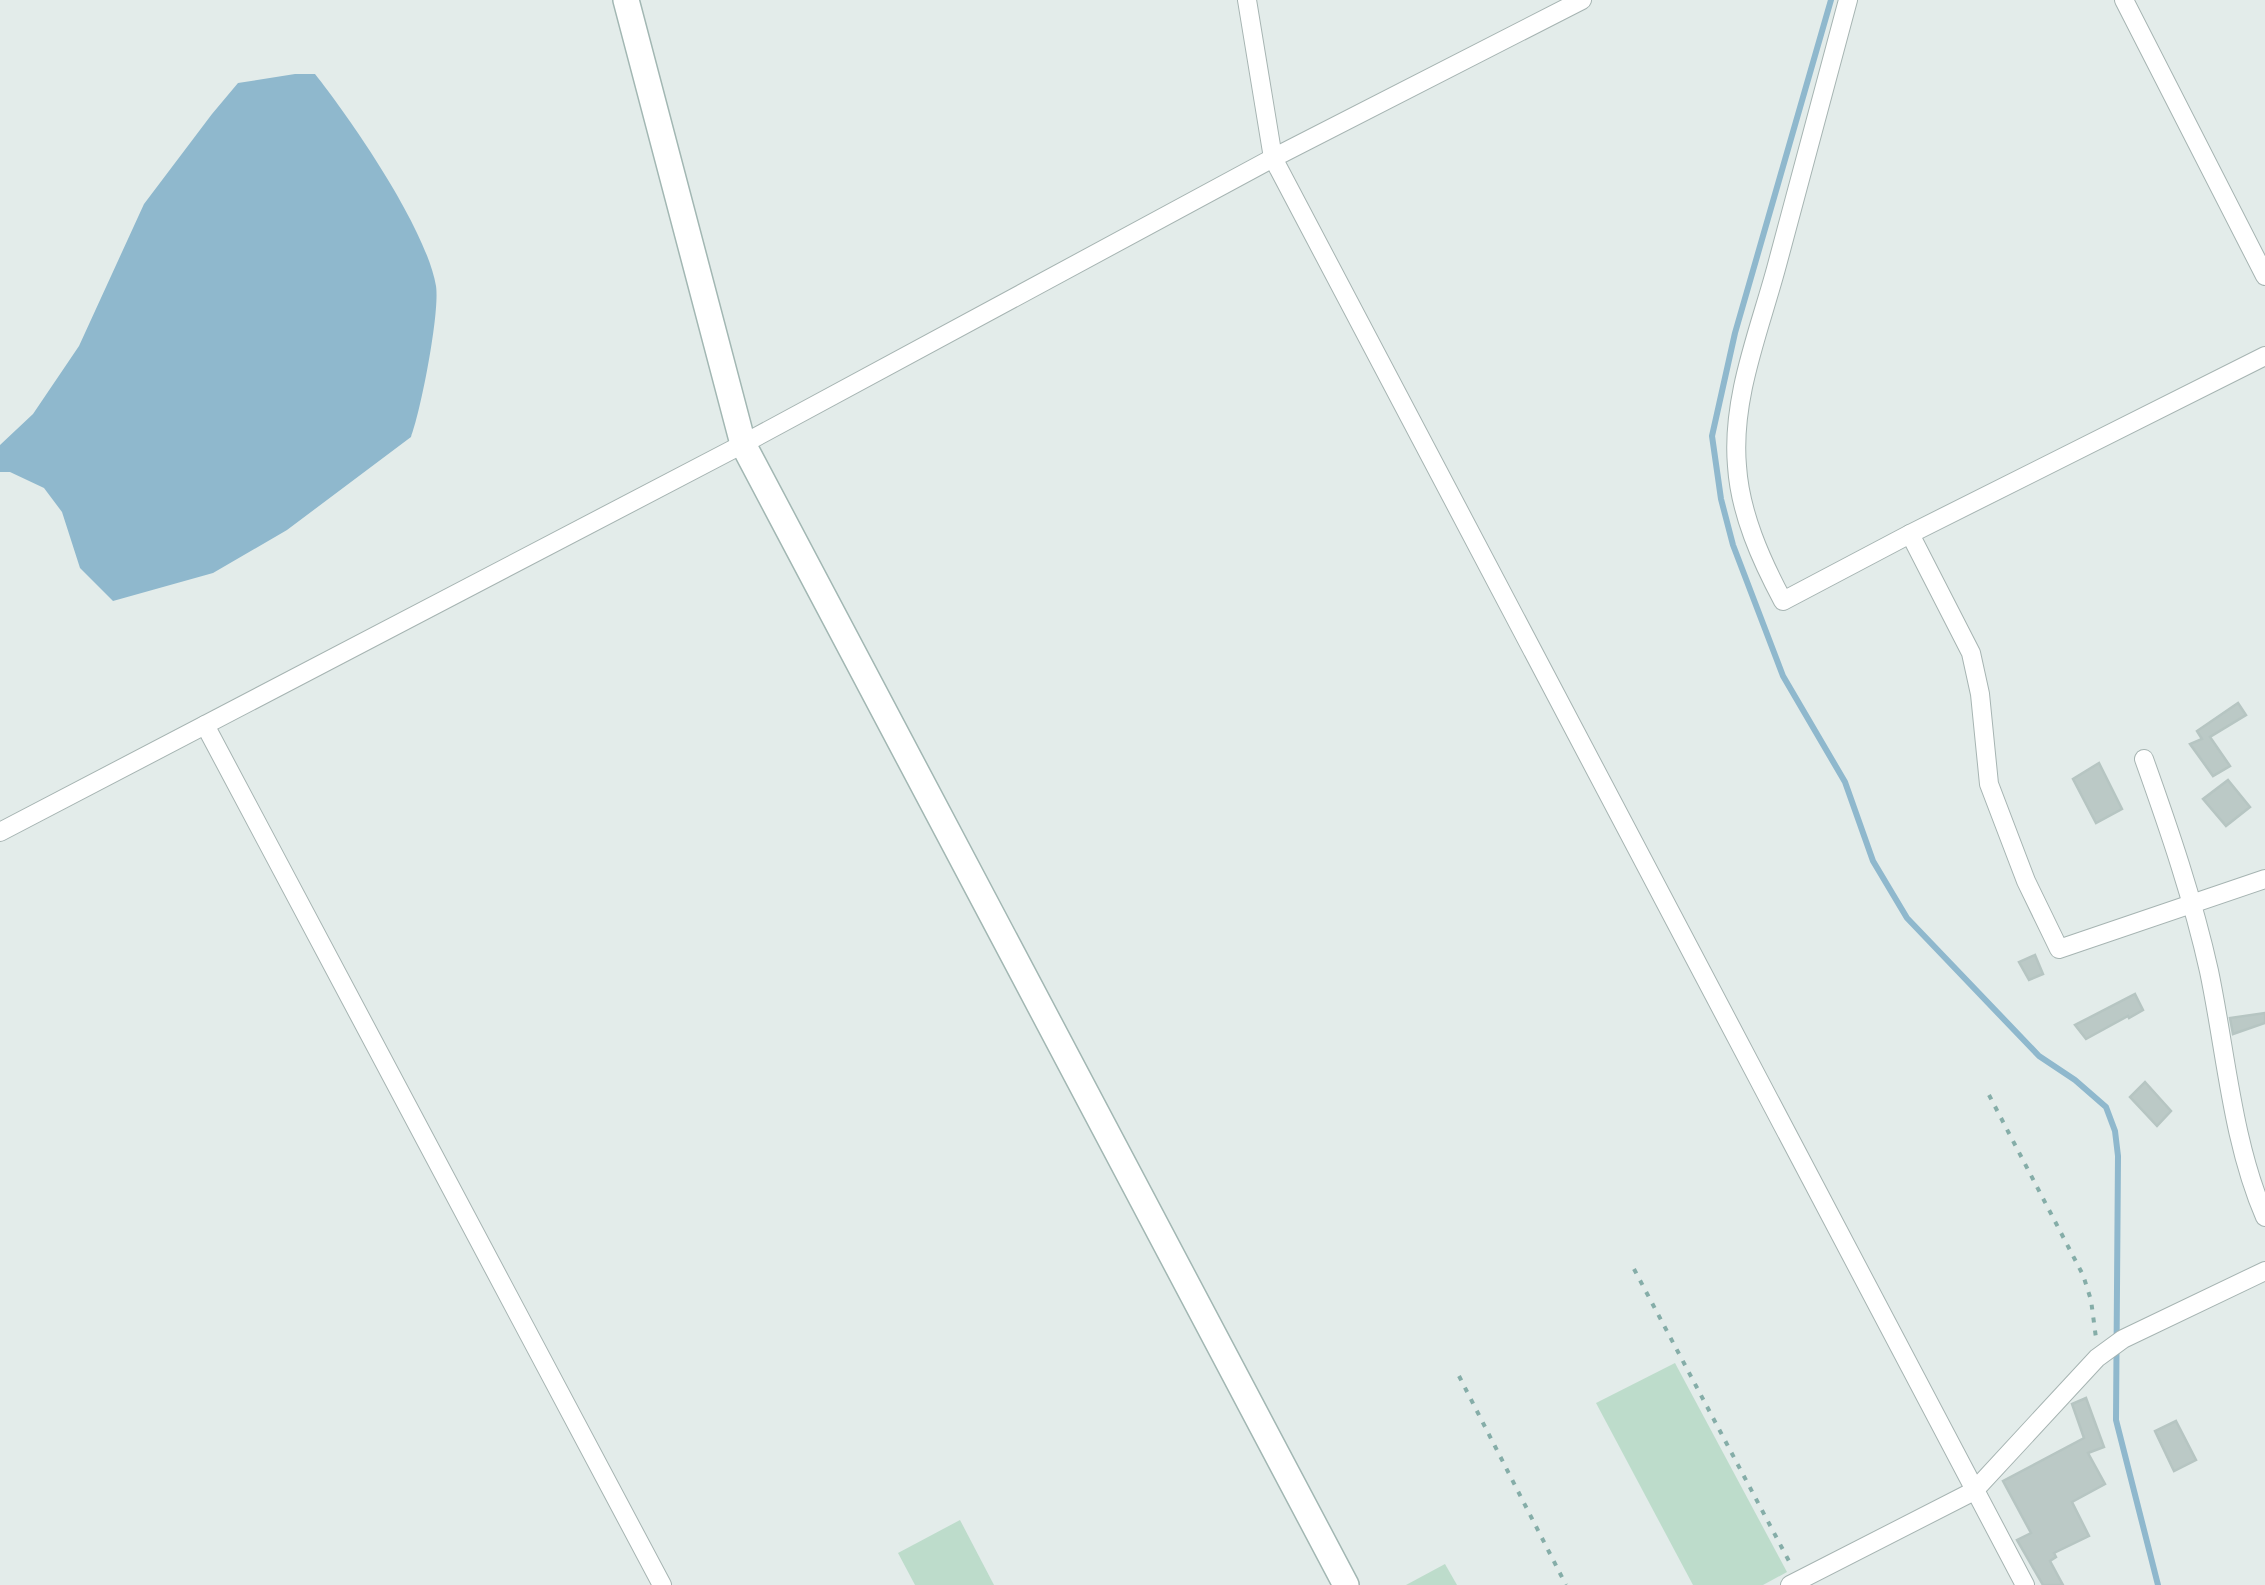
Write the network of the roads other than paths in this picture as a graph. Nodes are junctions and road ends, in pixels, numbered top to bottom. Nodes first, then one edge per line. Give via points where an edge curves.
1 (626, 0) edge
2 (1247, 0) edge
3 (1582, 0) edge
4 (1848, 0) edge
5 (2124, 0) edge
6 (1273, 158) junction
7 (2265, 276) edge
8 (2265, 356) edge
9 (743, 444) junction
10 (1910, 534) junction
11 (205, 725) junction
12 (2144, 759) dead end
13 (0, 832) edge
14 (2265, 879) edge
15 (2192, 906) junction
16 (2265, 1217) edge
17 (2265, 1270) edge
18 (1974, 1491) junction
19 (1794, 1582) edge
20 (662, 1585) edge
21 (1346, 1585) edge
22 (2025, 1585) edge

1 - 9 street
2 - 6 street
3 - 6 street
4 - 10 street via 1750,358 1736,464 1742,501 1783,602
5 - 7 street
6 - 9 street
6 - 18 street
8 - 10 street
9 - 11 street
9 - 21 street
10 - 15 street via 1971,653 1989,784 2059,950
11 - 13 street
11 - 20 street
12 - 15 street
14 - 15 street
15 - 16 street
17 - 18 street via 2123,1339
18 - 19 street
18 - 22 street

